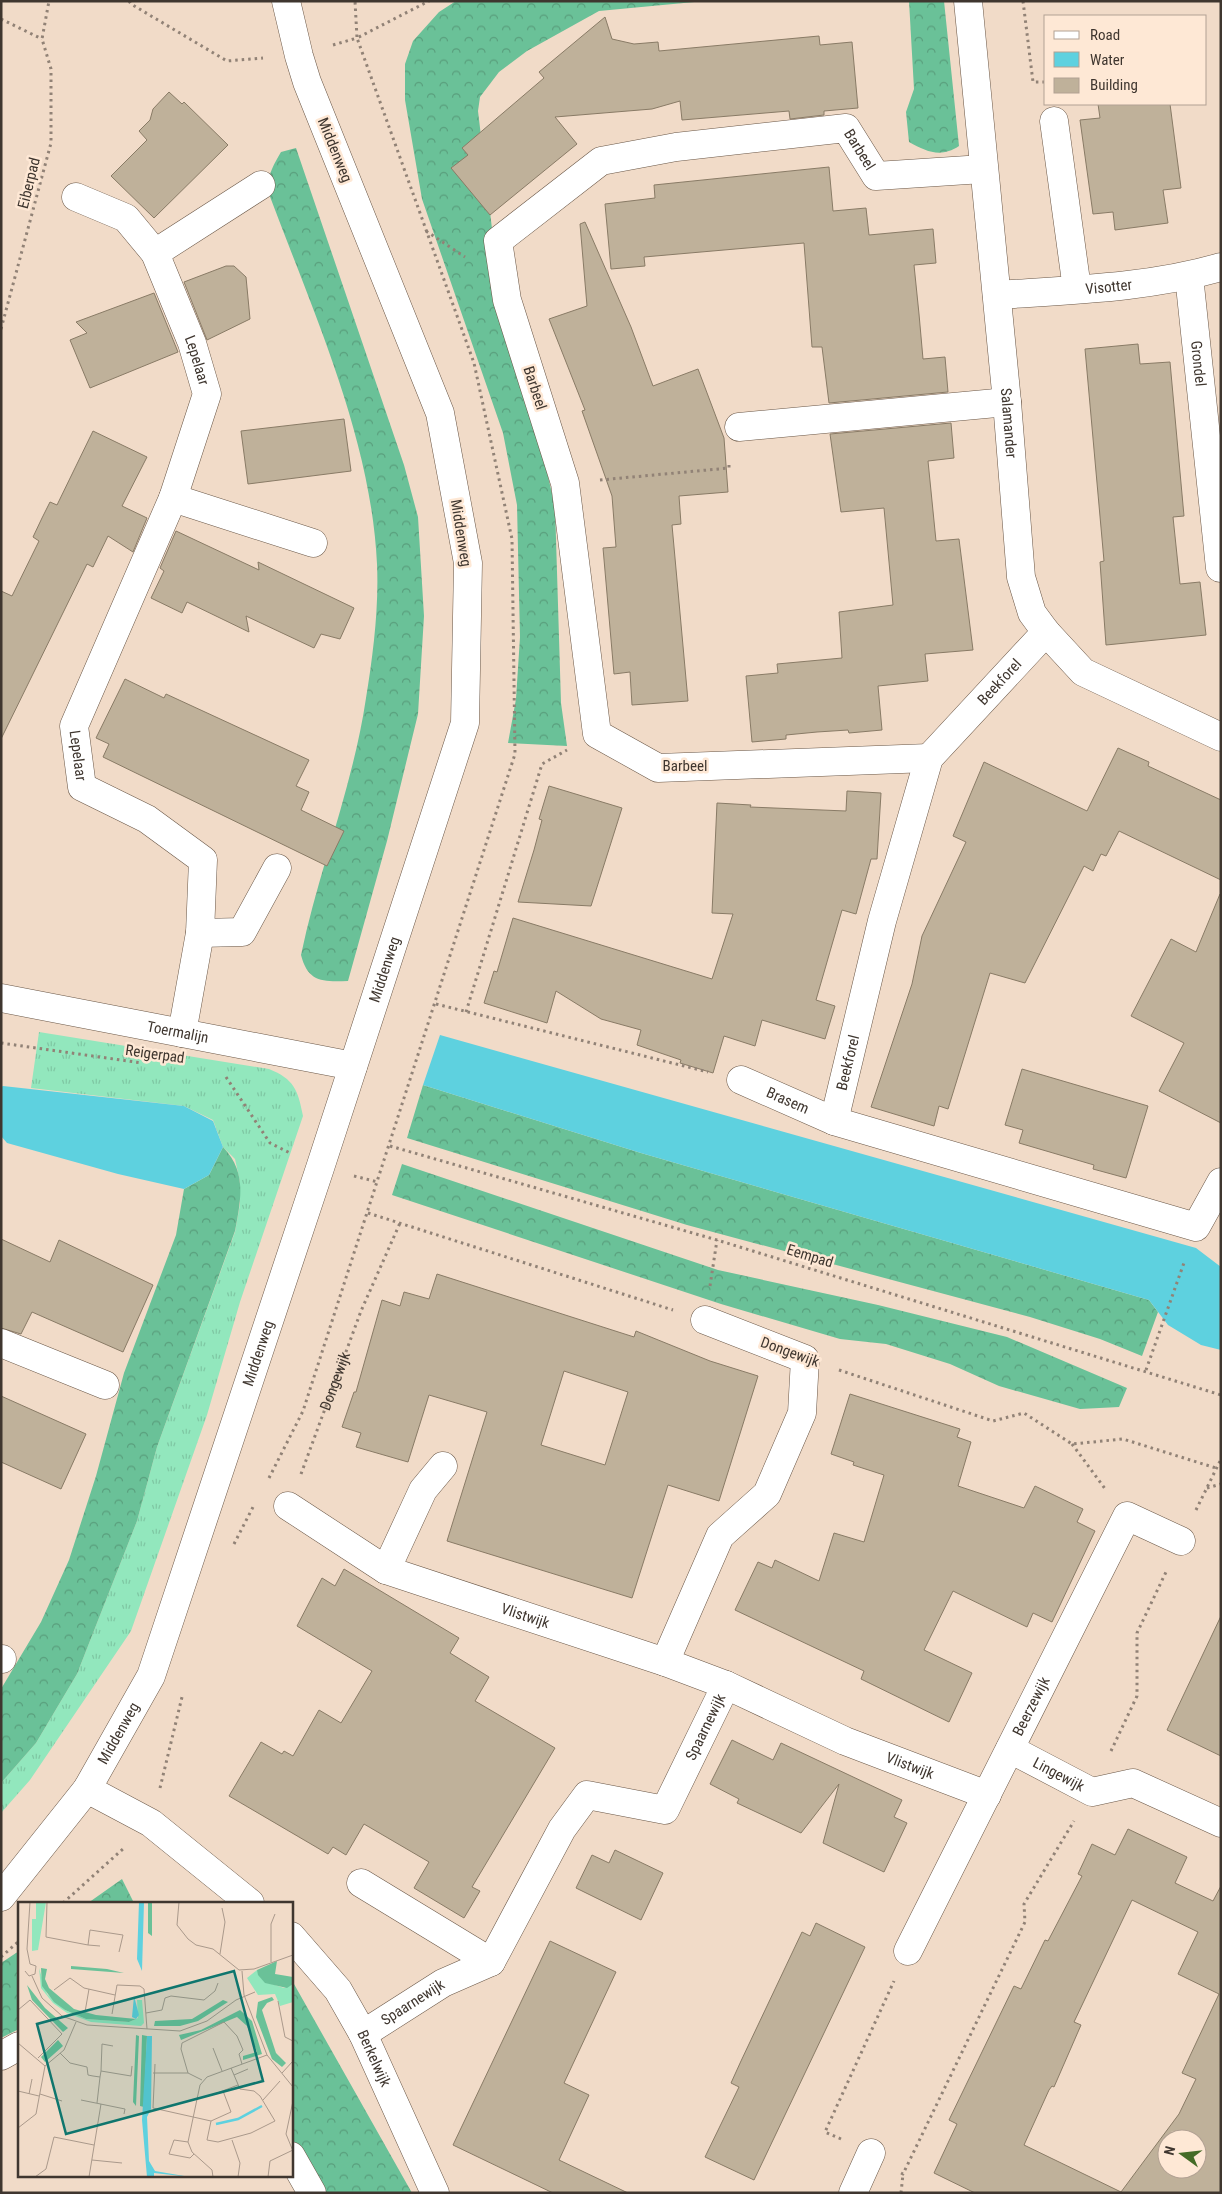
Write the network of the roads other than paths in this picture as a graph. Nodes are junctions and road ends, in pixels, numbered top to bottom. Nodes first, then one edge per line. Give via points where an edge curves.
1 (286, 1) edge
2 (968, 1) edge
3 (1054, 121) dead end
4 (983, 168) junction
5 (261, 185) dead end
6 (76, 197) dead end
7 (155, 253) junction
8 (1221, 267) edge
9 (1189, 276) junction
10 (1077, 289) junction
11 (997, 295) junction
12 (1007, 402) junction
13 (739, 427) road end
14 (1214, 449) edge
15 (173, 498) junction
16 (313, 543) dead end
17 (1220, 568) edge
18 (1046, 632) junction
19 (1221, 737) edge
20 (928, 758) junction
21 (277, 868) dead end
22 (200, 933) junction
23 (1, 998) edge
24 (182, 1033) junction
25 (353, 1066) junction
26 (740, 1080) road end
27 (834, 1121) junction
28 (1221, 1182) edge
29 (705, 1320) road end
30 (1, 1343) edge
31 (105, 1385) dead end
32 (443, 1466) dead end
33 (288, 1506) road end
34 (1181, 1541) road end
35 (386, 1570) junction
36 (665, 1662) junction
37 (726, 1686) junction
38 (1010, 1749) junction
39 (87, 1789) junction
40 (986, 1795) junction
41 (1221, 1823) edge
42 (361, 1883) dead end
43 (1, 1897) edge
44 (249, 1902) edge
45 (292, 1937) edge
46 (908, 1951) road end
47 (492, 1962) junction
48 (363, 2034) junction
49 (18, 2047) edge
50 (1, 2056) edge
51 (871, 2153) road end
52 (292, 2158) edge
53 (312, 2193) edge
54 (435, 2193) edge
55 (853, 2193) edge

1 - 25 street, Middenweg via 299,56 440,414 468,563 464,723
2 - 4 street, Salamander
3 - 10 street
4 - 11 street, Salamander
4 - 20 street, Barbeel via 876,176 846,128 676,147 601,161 498,241 507,300 565,483 597,734 658,768
5 - 7 street
6 - 7 street, Lepelaar via 126,218
7 - 15 street, Lepelaar via 192,343 207,394
8 - 9 street, Visotter
9 - 10 street, Visotter
9 - 14 street, Grondel
10 - 11 street, Visotter
11 - 12 street, Salamander
12 - 13 street
12 - 18 street, Salamander via 1021,577 1032,612
14 - 17 street, Grondel
15 - 16 street
15 - 22 street, Lepelaar via 74,726 82,787 146,819 203,860
18 - 19 street, Salamander via 1083,672
18 - 20 street, Beekforel
20 - 27 street, Beekforel via 882,921
21 - 22 street via 242,932
22 - 24 street, Lepelaar
23 - 24 street, Toermalijn
24 - 25 street, Toermalijn
25 - 39 street, Middenweg via 151,1676
26 - 27 street, Brasem
27 - 28 street via 1196,1227
29 - 36 street, Dongewijk via 805,1359 802,1413 767,1494 720,1536
30 - 31 street
32 - 35 street via 422,1490
33 - 35 street, Vlistwijk
34 - 38 street, Beerzewijk via 1127,1516
35 - 36 street, Vlistwijk
36 - 37 street, Spaarnewijk
37 - 40 street, Vlistwijk via 845,1741
37 - 47 street, Spaarnewijk via 664,1810 587,1795 562,1829
38 - 40 street, Beerzewijk
38 - 41 street, Lingewijk via 1092,1792 1133,1783
39 - 43 street, Middenweg
39 - 44 street via 151,1823
40 - 46 street, Beerzewijk
42 - 47 street
45 - 48 street, Berkelwijk via 338,1990
47 - 48 street, Spaarnewijk via 443,1983
48 - 54 street, Berkelwijk
49 - 50 street
51 - 55 street
52 - 53 street

